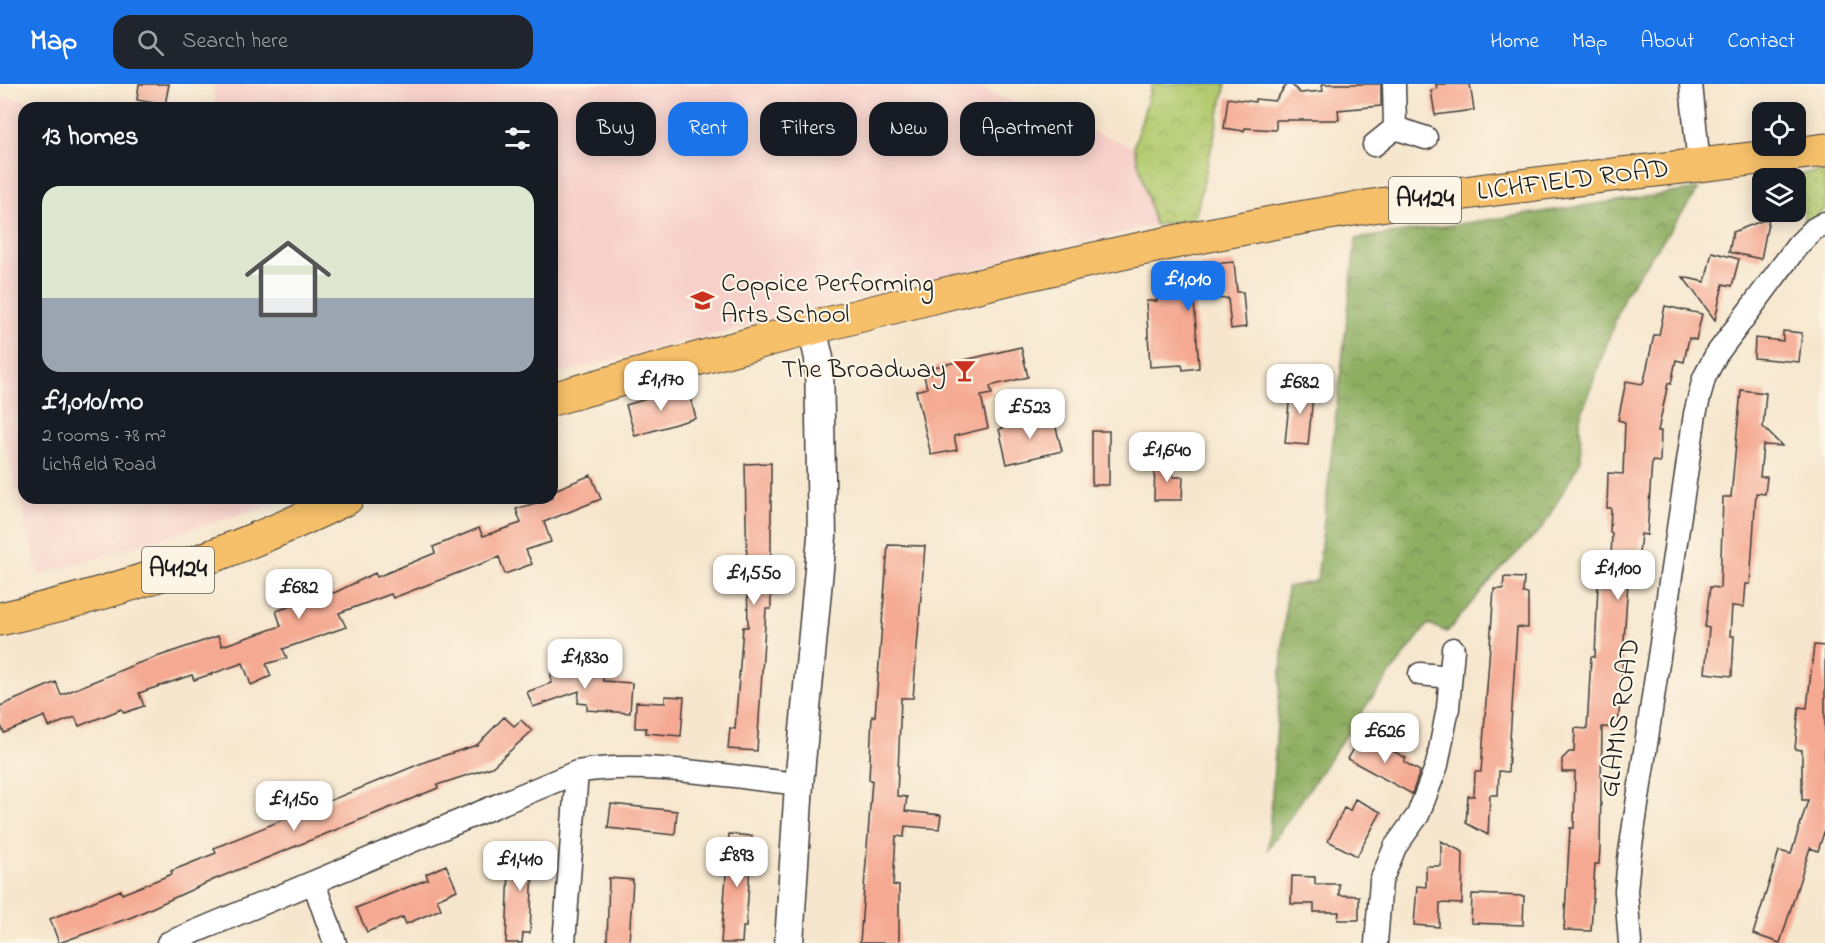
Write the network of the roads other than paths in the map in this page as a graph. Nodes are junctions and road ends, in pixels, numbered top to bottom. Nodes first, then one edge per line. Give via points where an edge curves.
1 (1394, 84) edge
2 (1691, 84) edge
3 (1395, 128) junction
4 (1426, 138) dead end
5 (1374, 145) dead end
6 (1825, 150) edge
7 (1699, 166) junction
8 (1825, 223) edge
9 (812, 328) junction
10 (558, 397) edge
11 (335, 504) edge
12 (0, 619) edge
13 (1453, 649) dead end
14 (1420, 674) dead end
15 (1450, 677) junction
16 (577, 772) junction
17 (799, 784) junction
18 (314, 883) junction
19 (168, 943) edge
20 (335, 943) edge
21 (564, 943) edge
22 (789, 943) edge
23 (1376, 943) edge
24 (1630, 943) edge

1 - 3 street
2 - 7 street
3 - 4 street
3 - 5 street
6 - 7 main road, LICHFIELD ROAD / A4124
7 - 9 main road, LICHFIELD ROAD / A4124 via 1288,220 1154,247
8 - 24 street, GLAMIS ROAD via 1798,245 1716,355 1704,378 1695,414 1629,859 1626,891
9 - 10 main road, LICHFIELD ROAD / A4124
9 - 17 street via 819,358 822,537
11 - 12 main road, A4124 via 282,530 164,575
13 - 15 street
14 - 15 street
15 - 23 street via 1437,765 1418,815 1395,847 1381,881
16 - 17 street via 638,768
16 - 18 street
16 - 21 street
17 - 22 street
18 - 19 street
18 - 20 street

